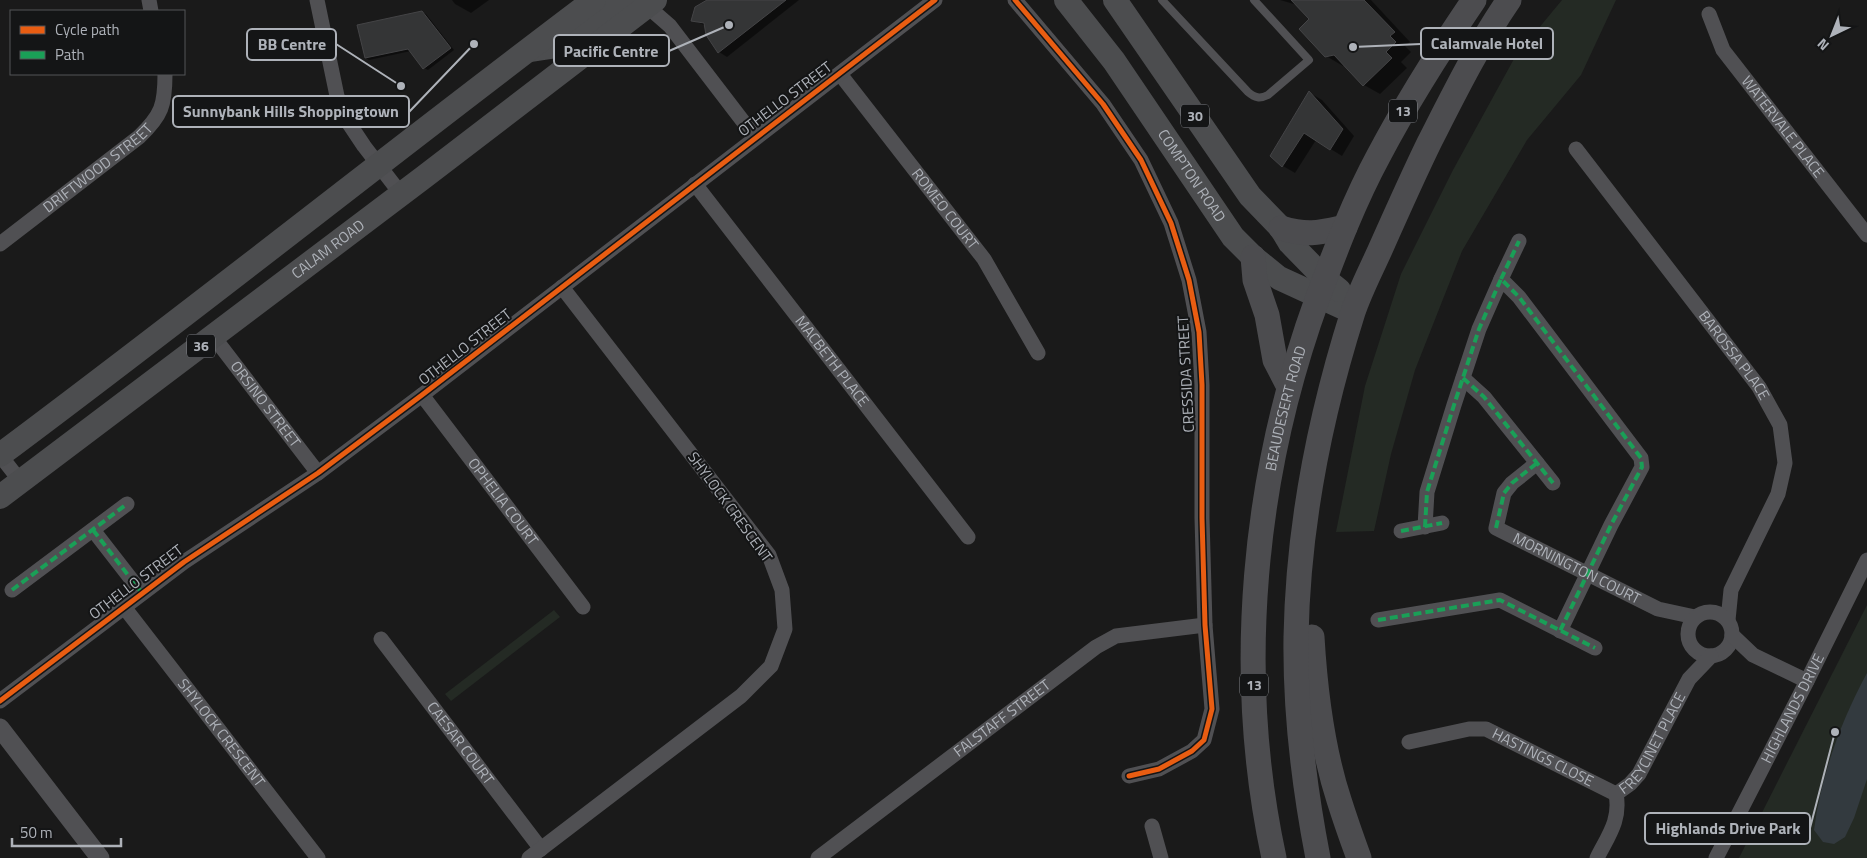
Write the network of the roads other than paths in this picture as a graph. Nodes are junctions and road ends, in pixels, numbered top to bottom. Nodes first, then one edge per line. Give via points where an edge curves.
1 (316, 0) edge
2 (594, 0) edge
3 (624, 0) edge
4 (935, 0) edge
5 (1015, 0) edge
6 (1066, 0) edge
7 (1115, 0) edge
8 (1162, 0) edge
9 (1254, 0) edge
10 (1474, 0) edge
11 (1508, 0) edge
12 (647, 2) edge
13 (1709, 14) dead end
14 (530, 50) junction
15 (840, 74) junction
16 (165, 75) edge
17 (755, 138) junction
18 (1576, 149) dead end
19 (378, 165) junction
20 (695, 184) junction
21 (401, 194) junction
22 (1345, 227) junction
23 (1281, 228) junction
24 (1867, 235) edge
25 (1520, 241) dead end
26 (0, 244) edge
27 (1253, 257) junction
28 (1501, 279) junction
29 (562, 287) junction
30 (1321, 287) junction
31 (1355, 308) junction
32 (213, 336) junction
33 (1038, 353) dead end
34 (1463, 378) junction
35 (1289, 386) junction
36 (422, 395) junction
37 (0, 455) edge
38 (1537, 463) junction
39 (318, 473) junction
40 (21, 482) junction
41 (1553, 483) dead end
42 (0, 497) edge
43 (127, 504) dead end
44 (1442, 524) dead end
45 (1425, 526) junction
46 (93, 530) junction
47 (1401, 531) dead end
48 (968, 537) dead end
49 (1867, 560) edge
50 (1588, 574) junction
51 (1299, 579) junction
52 (12, 590) dead end
53 (1731, 590) junction
54 (142, 593) junction
55 (124, 607) junction
56 (583, 607) dead end
57 (1658, 609) junction
58 (1701, 614) junction
59 (1378, 620) dead end
60 (1728, 620) junction
61 (1205, 625) junction
62 (1560, 631) junction
63 (1732, 636) junction
64 (381, 639) dead end
65 (1690, 642) junction
66 (1595, 648) dead end
67 (1717, 654) junction
68 (1753, 655) junction
69 (1689, 679) junction
70 (1807, 681) junction
71 (0, 700) edge
72 (0, 728) edge
73 (1410, 742) dead end
74 (1129, 776) dead end
75 (1616, 794) junction
76 (1152, 826) dead end
77 (535, 853) edge
78 (100, 858) edge
79 (318, 858) edge
80 (818, 858) edge
81 (1161, 858) edge
82 (1274, 858) edge
83 (1318, 858) edge
84 (1359, 858) edge
85 (1597, 858) edge
86 (1716, 858) edge

1 - 19 street via 340,106 354,133
2 - 14 main road, 36
3 - 14 main road via 564,45
4 - 15 street, OTHELLO STREET
5 - 61 street, CRESSIDA STREET via 1103,104 1141,160 1171,223 1189,280 1199,332 1202,385
6 - 27 main road, COMPTON ROAD / 30 via 1128,81 1233,237
7 - 23 main road, COMPTON ROAD / 30 via 1236,176
8 - 9 lane via 1252,96 1261,98 1310,60
10 - 22 highway, BEAUDESERT ROAD / 13 via 1401,114
11 - 31 highway, 13 via 1476,52 1416,169
12 - 17 street via 670,26
12 - 21 main road, CALAM ROAD / 36
13 - 24 street, WATERVALE PLACE via 1723,50
14 - 19 main road, 36
15 - 17 street, OTHELLO STREET
15 - 33 street, ROMEO COURT via 984,259
16 - 26 street, DRIFTWOOD STREET via 165,99 155,122 140,137
17 - 20 street, OTHELLO STREET
18 - 53 street, BAROSSA PLACE via 1759,387 1780,426 1785,463 1778,494
19 - 21 street
19 - 37 main road, 36
20 - 29 street, OTHELLO STREET
20 - 48 street, MACBETH PLACE
21 - 32 main road, CALAM ROAD / 36
22 - 23 highway via 1311,234
22 - 30 highway, BEAUDESERT ROAD / 13
23 - 30 main road, COMPTON ROAD / 30
25 - 28 street
27 - 30 main road, COMPTON ROAD via 1279,278
27 - 35 highway via 1255,280 1267,315 1275,360
28 - 34 street via 1479,329
28 - 50 street via 1519,297 1641,458 1642,467
29 - 36 street, OTHELLO STREET
29 - 77 street, SHYLOCK CRESCENT via 769,555 782,590 785,629 771,666 741,696
30 - 31 main road, COMPTON ROAD / 30
30 - 35 highway, BEAUDESERT ROAD / 13
31 - 51 highway, 13 via 1316,457
32 - 39 street, ORSINO STREET
32 - 40 main road, CALAM ROAD / 36
34 - 38 street via 1484,397
34 - 45 street via 1427,492
35 - 82 highway, BEAUDESERT ROAD / 13 via 1264,511 1253,626 1257,737
36 - 39 street, OTHELLO STREET
36 - 56 street, OPHELIA COURT
37 - 40 street
38 - 41 street
38 - 50 street, MORNINGTON COURT via 1512,482 1504,493 1496,528
39 - 54 street, OTHELLO STREET
40 - 42 main road, CALAM ROAD / 36
43 - 46 street
44 - 45 street
45 - 47 street
46 - 52 street
46 - 54 street
49 - 70 street, HIGHLANDS DRIVE
50 - 57 street, MORNINGTON COURT
50 - 62 street
51 - 83 highway, 13 via 1296,638 1300,732
51 - 84 highway via 1312,611 1314,662 1331,768 1338,799
53 - 58 street, BAROSSA PLACE
53 - 60 street, BAROSSA PLACE
54 - 55 street, OTHELLO STREET
55 - 71 street, OTHELLO STREET
55 - 79 street, SHYLOCK CRESCENT
57 - 58 street, MORNINGTON COURT
57 - 65 street, MORNINGTON COURT
58 - 60 street via 1715,612
58 - 65 street via 1690,622
59 - 62 street via 1500,600
60 - 63 street
61 - 74 street, CRESSIDA STREET via 1212,709 1204,740 1192,751 1159,769
61 - 80 street, FALSTAFF STREET via 1116,636 1096,647
62 - 66 street
63 - 67 street via 1728,647
63 - 68 street
64 - 77 street, CAESAR COURT
65 - 67 street via 1704,655
65 - 69 street, FREYCINET PLACE
67 - 68 street
67 - 69 street, FREYCINET PLACE
68 - 70 street
69 - 75 street, FREYCINET PLACE via 1639,774
70 - 86 street, HIGHLANDS DRIVE
72 - 78 street
73 - 75 street, HASTINGS CLOSE via 1469,729 1486,729
75 - 85 street, FREYCINET PLACE via 1619,808 1615,822
76 - 81 street

